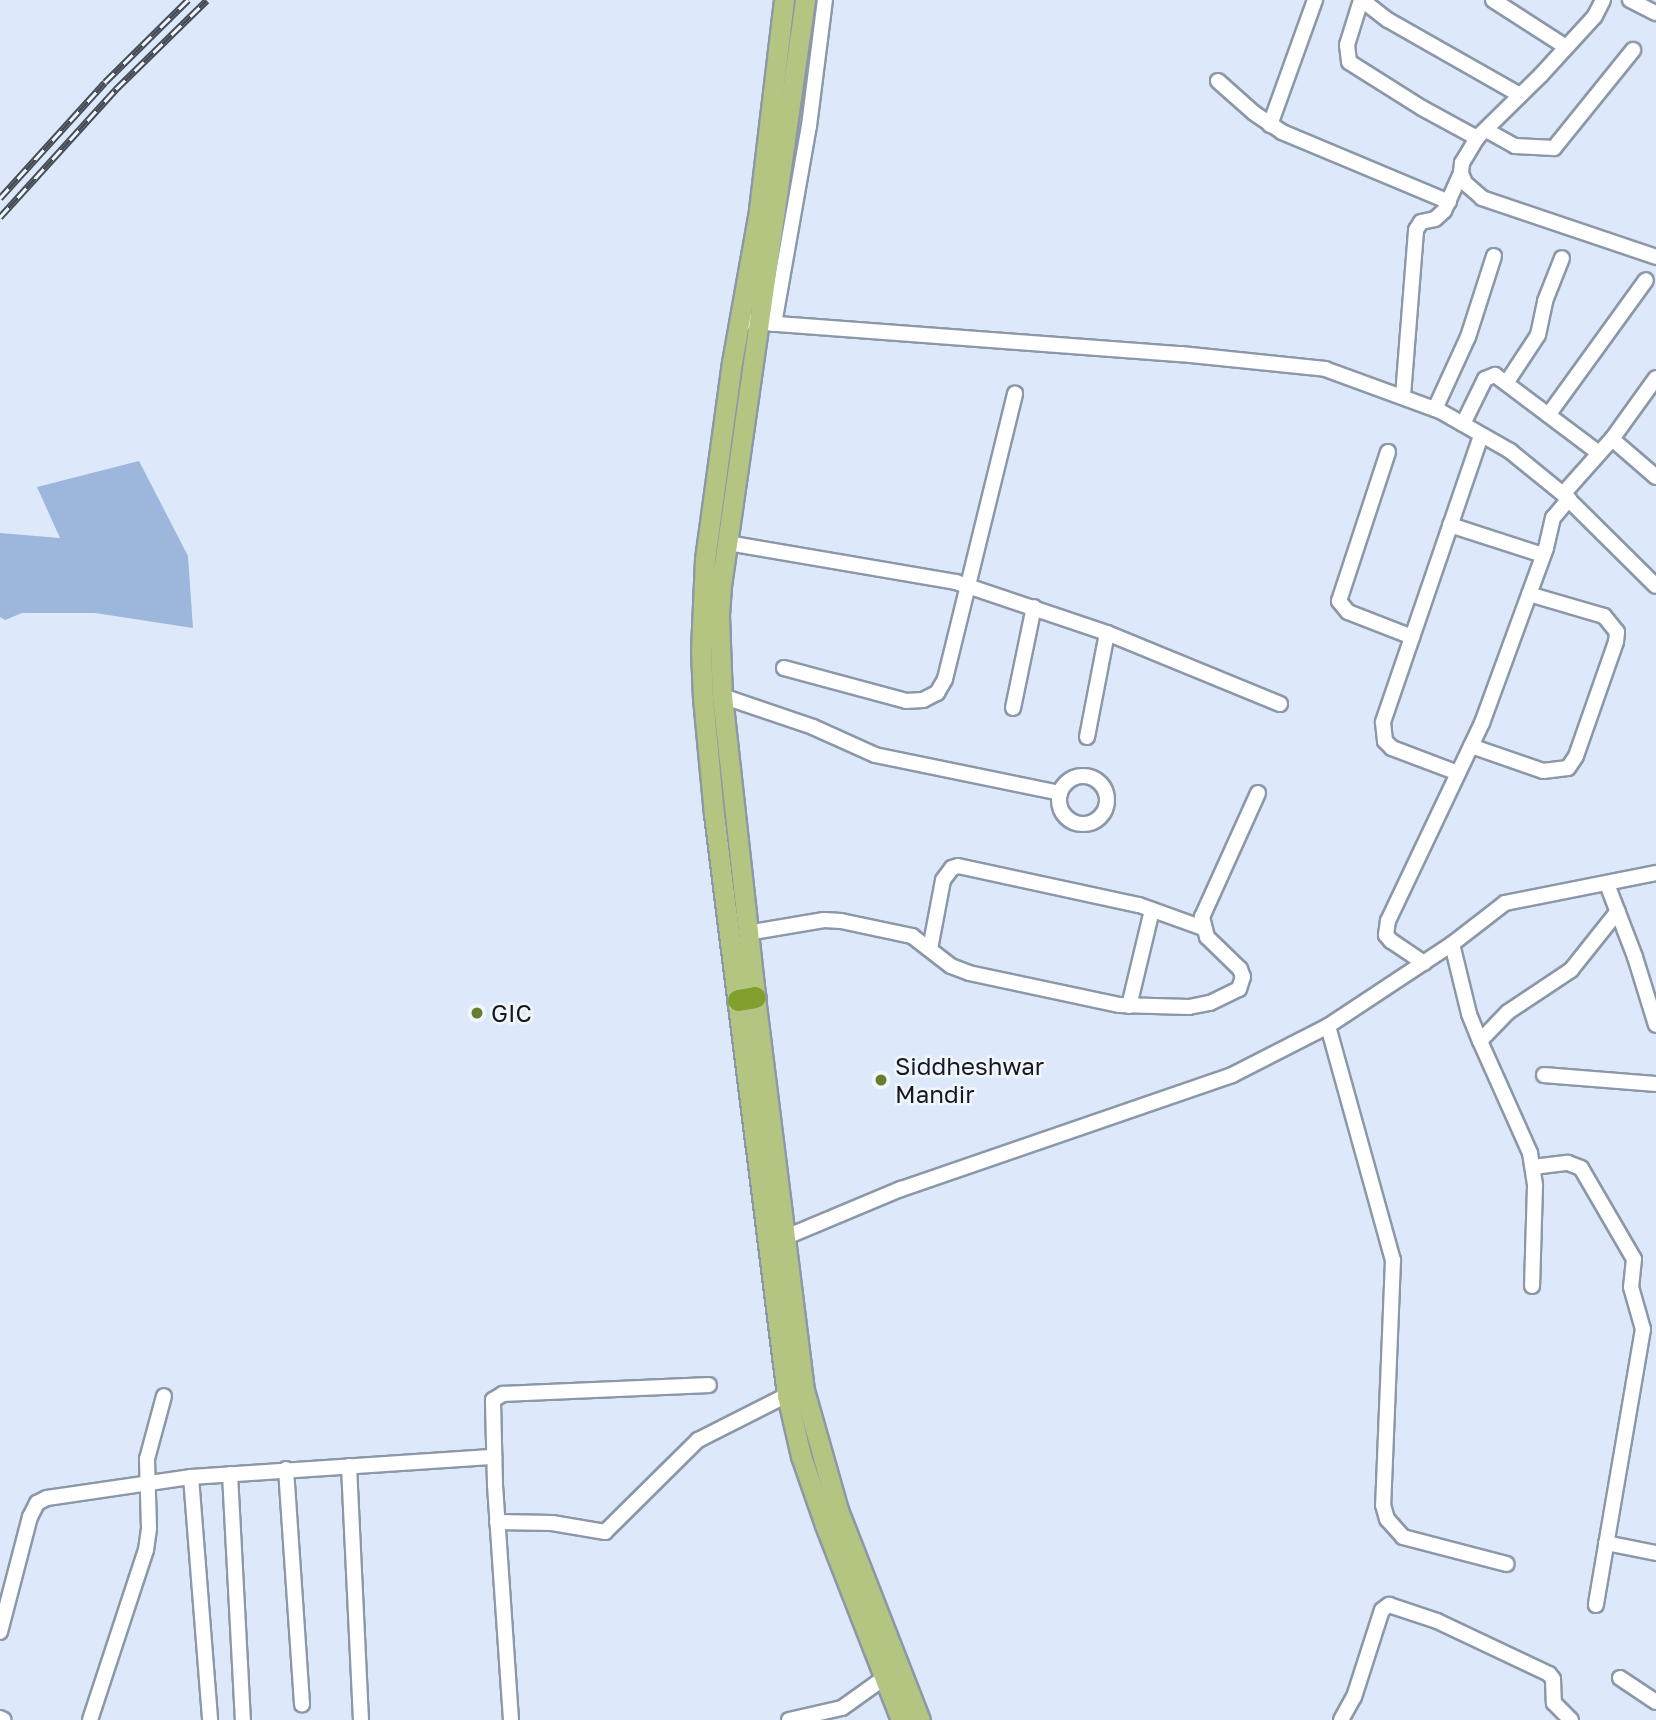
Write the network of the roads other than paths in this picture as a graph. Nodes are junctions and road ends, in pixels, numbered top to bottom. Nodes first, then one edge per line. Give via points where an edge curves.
1 (784, 0) edge
2 (805, 0) edge
3 (825, 0) edge
4 (1315, 0) edge
5 (1362, 0) edge
6 (1493, 0) edge
7 (1604, 0) edge
8 (1630, 0) edge
9 (1656, 13) edge
10 (1566, 47) junction
11 (1633, 50) dead end
12 (1218, 81) dead end
13 (1520, 96) junction
14 (1270, 125) junction
15 (1481, 134) junction
16 (1461, 173) junction
17 (1448, 202) junction
18 (1494, 256) dead end
19 (1656, 257) edge
20 (1562, 258) dead end
21 (1646, 280) dead end
22 (739, 320) junction
23 (767, 323) junction
24 (1656, 378) edge
25 (1507, 382) junction
26 (1015, 393) dead end
27 (1403, 396) junction
28 (1435, 409) junction
29 (1549, 414) junction
30 (1463, 425) junction
31 (1481, 435) junction
32 (1612, 439) junction
33 (1388, 452) dead end
34 (1600, 453) junction
35 (1656, 477) edge
36 (1566, 497) junction
37 (1450, 525) junction
38 (728, 543) junction
39 (1543, 555) junction
40 (1656, 586) edge
41 (969, 587) junction
42 (1529, 594) junction
43 (1034, 607) junction
44 (1107, 633) junction
45 (1412, 636) junction
46 (784, 668) dead end
47 (722, 696) junction
48 (1280, 704) dead end
49 (1013, 708) dead end
50 (1087, 737) dead end
51 (1471, 746) junction
52 (1458, 773) junction
53 (1060, 793) dead end
54 (1258, 793) dead end
55 (1656, 873) edge
56 (1607, 884) junction
57 (1152, 910) junction
58 (1618, 911) junction
59 (1203, 928) junction
60 (747, 933) junction
61 (1452, 944) junction
62 (930, 949) junction
63 (1424, 963) junction
64 (746, 998) junction
65 (1129, 1006) junction
66 (1656, 1025) edge
67 (1328, 1026) junction
68 (1480, 1041) junction
69 (1544, 1075) dead end
70 (1656, 1084) edge
71 (1533, 1167) junction
72 (786, 1237) junction
73 (1532, 1286) dead end
74 (709, 1385) dead end
75 (786, 1395) junction
76 (164, 1396) dead end
77 (494, 1457) junction
78 (349, 1466) junction
79 (286, 1469) junction
80 (230, 1474) junction
81 (191, 1477) junction
82 (146, 1483) junction
83 (497, 1522) junction
84 (1606, 1543) junction
85 (1656, 1553) edge
86 (1507, 1564) dead end
87 (1597, 1605) dead end
88 (0, 1632) edge
89 (884, 1678) junction
90 (1620, 1678) dead end
91 (1656, 1702) edge
92 (302, 1704) dead end
93 (90, 1720) edge
94 (210, 1720) edge
95 (243, 1720) edge
96 (361, 1720) edge
97 (511, 1720) edge
98 (789, 1720) edge
99 (901, 1720) edge
100 (920, 1720) edge
101 (1341, 1720) edge
102 (1571, 1720) edge

1 - 22 main road via 758,211
2 - 23 main road via 766,285
3 - 23 street via 809,126
4 - 14 street
5 - 13 street via 1388,20
5 - 15 street via 1347,45 1349,62 1422,108
6 - 10 street
7 - 10 street
8 - 9 street
10 - 13 street
11 - 15 street via 1554,148 1515,146
12 - 14 street
13 - 15 street
14 - 17 street
15 - 16 street via 1462,163
16 - 17 street
16 - 19 street via 1482,198
17 - 27 street via 1439,217 1421,222 1416,229
18 - 28 street via 1468,337
20 - 25 street via 1538,335
21 - 29 street
22 - 23 street
22 - 64 main road via 705,559 701,649 714,814
23 - 27 street via 1300,366 1325,369
23 - 38 main road
24 - 32 street
25 - 29 street
25 - 30 street via 1489,375
26 - 41 street
27 - 28 street
28 - 30 street
29 - 34 street
30 - 31 street
31 - 36 street via 1510,451
31 - 37 street
32 - 34 street
32 - 35 street
33 - 45 street via 1339,601 1349,612
34 - 36 street
36 - 39 street
36 - 40 street
37 - 39 street
37 - 45 street
38 - 41 street via 934,577
38 - 47 main road via 719,616
39 - 42 street
41 - 43 street
41 - 46 street via 946,679 930,698 906,701
42 - 51 street
42 - 51 street via 1604,615 1617,632 1576,756 1568,768 1543,771
43 - 44 street
43 - 49 street
44 - 48 street
44 - 50 street
45 - 52 street via 1383,722 1385,741 1392,748
47 - 53 street via 813,727 875,755
47 - 60 main road
51 - 52 street
52 - 63 street via 1385,930 1391,942
54 - 59 street via 1205,907
55 - 56 street
56 - 58 street
56 - 61 street via 1505,903
57 - 59 street
57 - 62 street via 958,866 943,880
57 - 65 street
58 - 66 street
58 - 68 street via 1571,970 1508,1012
59 - 65 street via 1240,969 1239,989 1189,1007
60 - 62 street via 841,921 912,936
60 - 64 main road
61 - 63 street
61 - 68 street
62 - 65 street via 969,972
63 - 67 street
64 - 72 main road
64 - 75 main road
67 - 72 street via 1220,1079 901,1189
67 - 86 street via 1393,1259 1383,1505 1387,1519 1403,1537
68 - 71 street
69 - 70 street
71 - 73 street
71 - 84 street via 1568,1163 1581,1168 1634,1259 1631,1287 1643,1329
72 - 100 main road via 812,1429 838,1510
74 - 77 street via 503,1394 493,1400
75 - 83 street via 698,1440 605,1532 552,1523
75 - 89 main road via 817,1502
76 - 82 street via 147,1459
77 - 78 street
77 - 83 street
78 - 79 street
78 - 96 street
79 - 80 street
79 - 92 street
80 - 81 street
80 - 95 street
81 - 82 street
81 - 94 street
82 - 88 street via 37,1503
82 - 93 street via 146,1549
83 - 97 street
84 - 85 street
84 - 87 street
89 - 98 street via 842,1708
89 - 99 main road
90 - 91 street
101 - 102 street via 1354,1697 1382,1610 1389,1605 1437,1621 1549,1674 1554,1703

